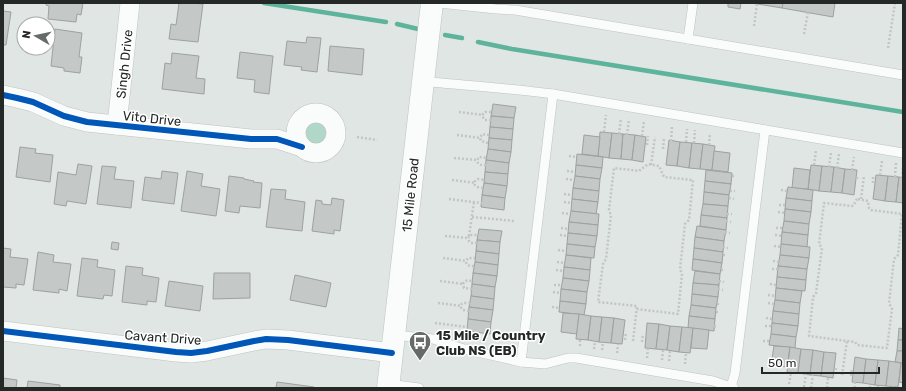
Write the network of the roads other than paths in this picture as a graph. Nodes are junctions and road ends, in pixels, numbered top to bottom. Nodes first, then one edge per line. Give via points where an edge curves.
1 (130, 3) edge
2 (432, 3) edge
3 (439, 3) edge
4 (694, 3) edge
5 (688, 39) junction
6 (903, 75) edge
7 (423, 81) junction
8 (553, 94) junction
9 (3, 95) edge
10 (298, 123) junction
11 (117, 125) junction
12 (765, 130) junction
13 (277, 139) junction
14 (302, 147) junction
15 (903, 153) edge
16 (3, 331) edge
17 (393, 344) junction
18 (521, 362) junction
19 (388, 386) edge
20 (732, 387) edge
21 (420, 388) edge

1 - 11 street, Singh Drive
2 - 7 main road, 15 Mile Road
3 - 5 lane via 515,10
4 - 5 lane
5 - 6 lane
7 - 8 lane
7 - 17 main road, 15 Mile Road
8 - 12 lane
8 - 18 lane
9 - 11 street, Vito Drive via 33,102 64,116 87,122
10 - 13 street, Vito Drive
10 - 14 street via 296,135
10 - 14 street, Vito Drive via 314,112 326,115 335,124 335,138 328,149 315,153
11 - 13 street, Vito Drive via 251,139
12 - 15 lane
12 - 20 lane
13 - 14 street, Vito Drive
16 - 17 street, Cavant Drive via 184,352 208,351 266,339
17 - 18 lane via 433,339
17 - 19 main road, 15 Mile Road
18 - 20 lane via 545,364 576,358 712,381
19 - 21 lane

